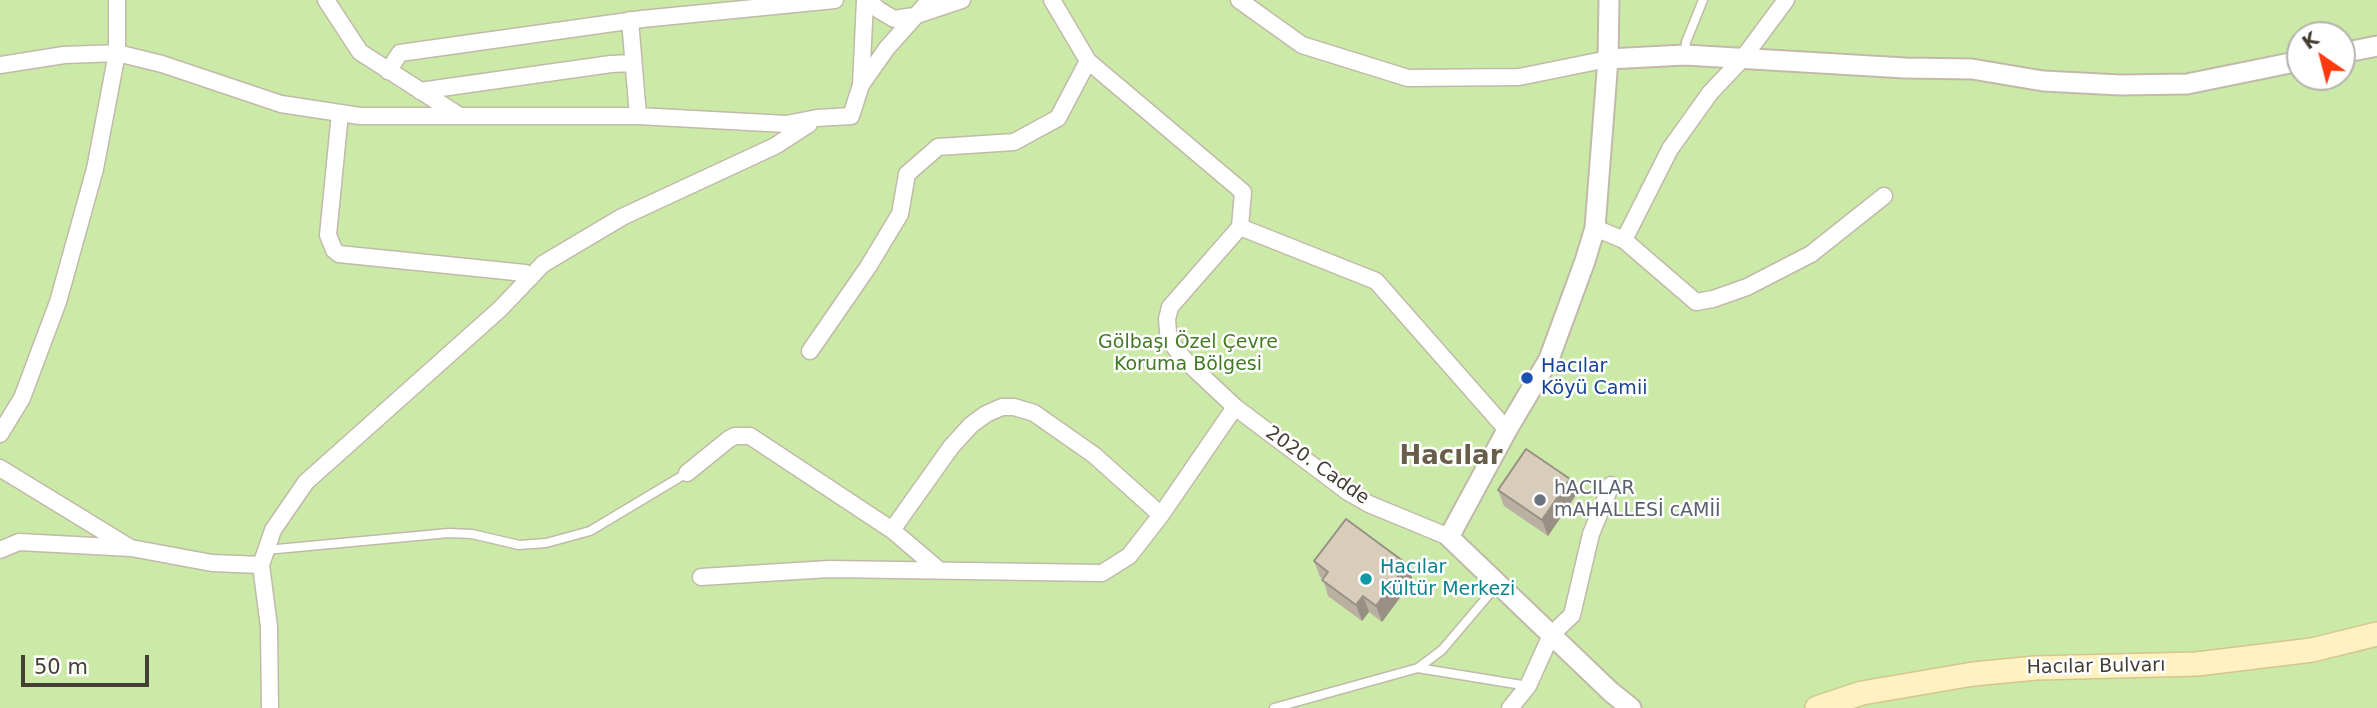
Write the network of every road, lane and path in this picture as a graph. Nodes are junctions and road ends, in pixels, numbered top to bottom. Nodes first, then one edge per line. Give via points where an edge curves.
1 (117, 0) edge
2 (326, 0) edge
3 (835, 0) edge
4 (930, 0) edge
5 (962, 0) edge
6 (1052, 0) edge
7 (1239, 0) edge
8 (1609, 0) edge
9 (1703, 0) edge
10 (1786, 0) edge
11 (875, 3) edge
12 (914, 16) junction
13 (630, 20) junction
14 (2377, 46) edge
15 (2356, 50) edge
16 (117, 53) junction
17 (1685, 55) junction
18 (1743, 58) junction
19 (1608, 59) junction
20 (1088, 61) junction
21 (633, 63) junction
22 (2286, 64) edge
23 (0, 65) edge
24 (388, 71) junction
25 (862, 85) junction
26 (420, 91) junction
27 (340, 113) junction
28 (460, 116) junction
29 (638, 116) junction
30 (817, 118) junction
31 (1884, 196) dead end
32 (1240, 227) junction
33 (1595, 228) junction
34 (1624, 240) junction
35 (531, 277) junction
36 (810, 351) dead end
37 (1236, 407) junction
38 (1507, 430) junction
39 (0, 434) edge
40 (0, 468) edge
41 (687, 472) joint
42 (1612, 485) dead end
43 (1161, 515) junction
44 (892, 530) junction
45 (1449, 537) junction
46 (131, 548) junction
47 (0, 550) edge
48 (264, 558) junction
49 (939, 570) junction
50 (701, 578) dead end
51 (1498, 584) junction
52 (2377, 634) edge
53 (1551, 635) junction
54 (1418, 668) junction
55 (1528, 686) junction
56 (270, 708) edge
57 (1274, 708) edge
58 (1510, 708) edge
59 (1631, 708) edge
60 (1817, 708) edge

1 - 16 street
2 - 24 street via 360,52
3 - 13 street
4 - 12 street
5 - 12 street
6 - 20 street
7 - 19 street via 1302,45 1408,78 1519,77
8 - 19 street
9 - 17 lane
10 - 18 street
11 - 12 street via 894,19
11 - 25 street
12 - 25 street
13 - 21 street
13 - 24 street via 400,53
14 - 15 street
16 - 23 street
16 - 27 street via 281,104
16 - 39 street via 95,169 58,302 22,398
17 - 18 street
17 - 19 street
18 - 22 street via 1972,69 2042,81 2120,85 2187,83
18 - 34 street via 1710,93 1670,149
19 - 33 street
20 - 32 street via 1243,191
20 - 36 street via 1058,118 1014,142 938,147 907,174 900,214
21 - 26 street
21 - 29 street
24 - 26 street
25 - 30 street via 851,116
26 - 28 street
27 - 28 street
27 - 35 street via 328,234 334,250
28 - 29 street
29 - 30 street via 786,124
30 - 35 street via 775,146 622,217 543,264
31 - 34 street via 1811,254 1746,287 1696,302
32 - 37 street, 2020. Cadde via 1170,307 1167,319 1172,344
32 - 38 street via 1376,281
33 - 34 street
33 - 38 street via 1549,359
35 - 48 street via 306,482 272,530
37 - 43 street
37 - 45 street, 2020. Cadde via 1348,492
38 - 45 street
40 - 46 street
41 - 44 street via 729,439 750,436
41 - 48 lane via 590,531 546,543 519,545 449,533
42 - 53 street via 1591,534 1572,615
43 - 44 street via 1094,455 1034,413 1002,407 971,425 951,447
43 - 49 street via 1129,556 1102,573
44 - 49 street
45 - 51 street, 2020. Cadde
46 - 47 street via 19,542
46 - 48 street via 212,563
48 - 56 street
49 - 50 street via 830,569
51 - 53 street, 2020. Cadde
51 - 54 lane via 1442,650
52 - 60 main road, Hacılar Bulvarı via 2312,650 2197,664 1973,674 1873,691
53 - 55 street
53 - 59 street, 2020. Cadde
54 - 55 lane
54 - 57 lane
55 - 58 street

